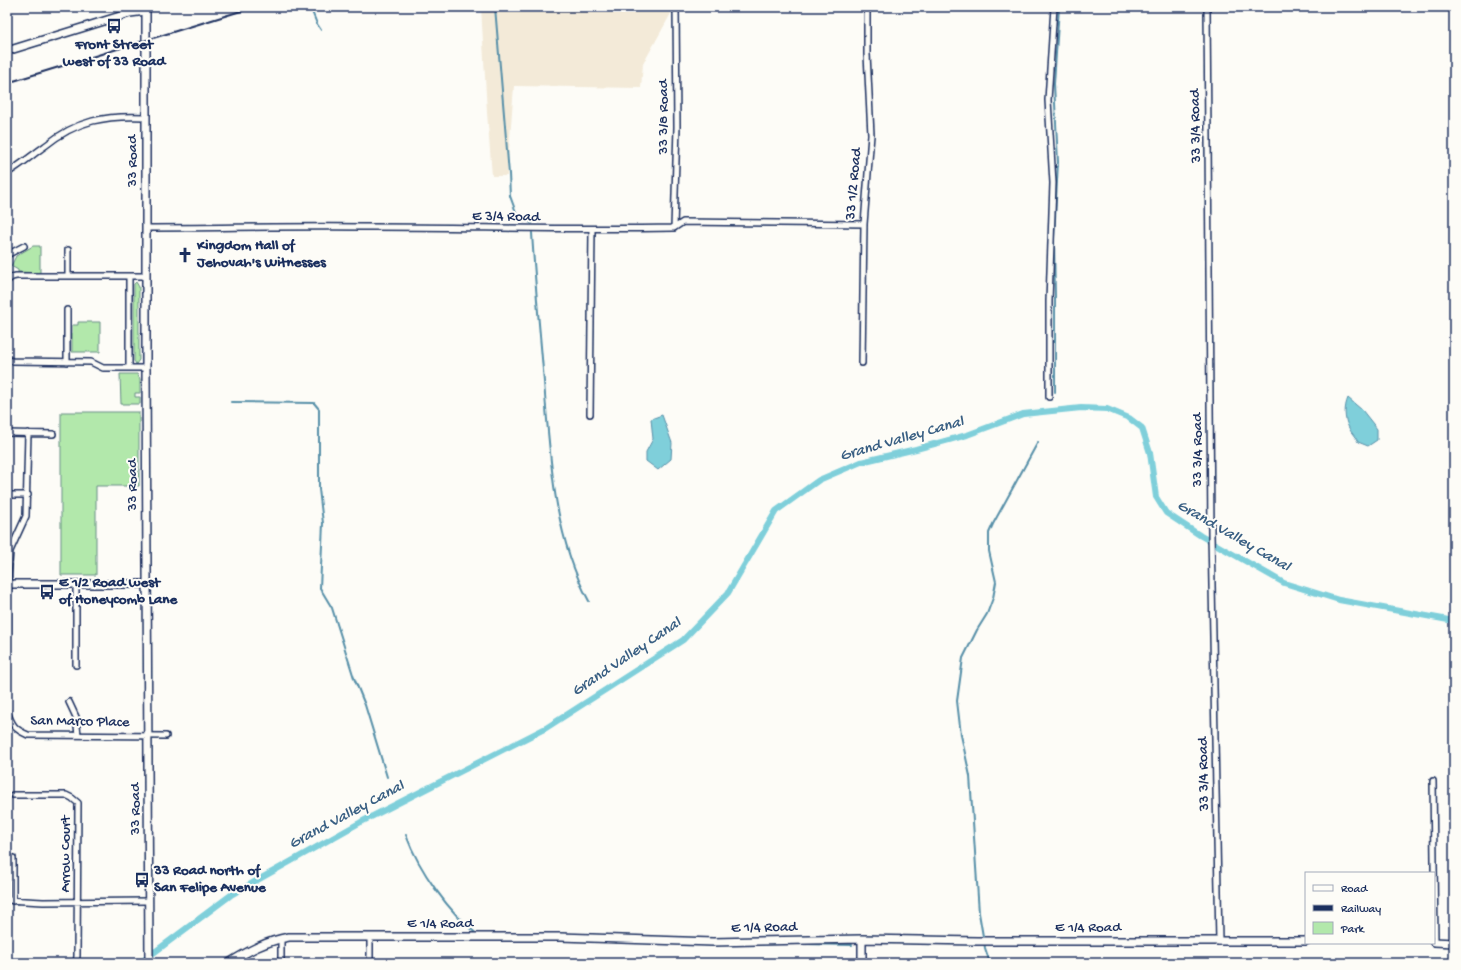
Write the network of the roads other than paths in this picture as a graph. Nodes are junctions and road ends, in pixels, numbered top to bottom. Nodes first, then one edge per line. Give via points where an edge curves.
1 (676, 7) edge
2 (867, 7) edge
3 (1054, 7) edge
4 (1206, 7) edge
5 (146, 9) edge
6 (7, 51) edge
7 (146, 117) junction
8 (7, 173) edge
9 (864, 224) junction
10 (146, 228) junction
11 (674, 228) junction
12 (592, 230) junction
13 (24, 246) dead end
14 (68, 250) dead end
15 (7, 255) edge
16 (68, 276) junction
17 (128, 276) junction
18 (146, 276) junction
19 (7, 279) edge
20 (67, 310) dead end
21 (7, 359) edge
22 (67, 362) junction
23 (862, 362) dead end
24 (128, 368) junction
25 (146, 368) junction
26 (1049, 397) dead end
27 (590, 414) dead end
28 (7, 433) edge
29 (28, 433) junction
30 (53, 434) dead end
31 (7, 495) edge
32 (28, 495) junction
33 (8, 584) edge
34 (76, 584) junction
35 (147, 584) junction
36 (8, 663) edge
37 (76, 665) dead end
38 (69, 702) dead end
39 (7, 711) edge
40 (78, 735) junction
41 (149, 736) junction
42 (166, 736) dead end
43 (1433, 781) dead end
44 (13, 795) dead end
45 (13, 858) dead end
46 (1434, 872) edge
47 (7, 900) edge
48 (13, 901) junction
49 (149, 901) junction
50 (78, 902) junction
51 (370, 937) junction
52 (280, 939) junction
53 (862, 939) junction
54 (1305, 941) edge
55 (1219, 942) junction
56 (1435, 942) edge
57 (1454, 943) edge
58 (76, 963) edge
59 (149, 963) edge
60 (229, 963) edge
61 (281, 963) edge
62 (370, 963) edge
63 (862, 963) edge

1 - 11 street, 33 3/8 Road via 677,127
2 - 9 street, 33 1/2 Road via 871,135
3 - 26 street via 1048,100 1053,183
4 - 55 street, 33 3/4 Road via 1211,548
5 - 6 street
5 - 7 street, 33 Road
7 - 8 street via 110,116 80,124
7 - 10 street, 33 Road
9 - 11 street, E 3/4 Road via 683,222
9 - 23 street, 33 1/2 Road
10 - 12 street, E 3/4 Road via 296,226
10 - 18 street, 33 Road
11 - 12 street, E 3/4 Road
12 - 27 street
13 - 15 street
14 - 16 street
16 - 17 street
16 - 19 street via 16,276
17 - 18 street
17 - 24 street
18 - 25 street, 33 Road
20 - 22 street
21 - 22 street via 12,362
22 - 24 street via 91,362 103,368
24 - 25 street
25 - 35 street, 33 Road
28 - 29 street
29 - 30 street
29 - 32 street
31 - 32 street
32 - 33 street via 26,516 10,551
33 - 34 street
33 - 36 street
34 - 35 street
34 - 37 street
35 - 41 street, 33 Road
38 - 40 street via 76,717
39 - 40 street, San Marco Place via 16,730 28,735
40 - 41 street, San Marco Place
41 - 42 street, San Marco Place
41 - 49 street, 33 Road
43 - 46 street
44 - 50 street, Arrow Court via 66,795 78,803
45 - 48 street
47 - 48 street
48 - 50 street
49 - 50 street
49 - 59 street, 33 Road
50 - 58 street
51 - 52 street, E 1/4 Road
51 - 53 street, E 1/4 Road via 560,937 713,942
51 - 62 street
52 - 60 street, E 1/4 Road via 249,950
52 - 61 street
53 - 55 street, E 1/4 Road
53 - 63 street
54 - 55 street, E 1/4 Road
56 - 57 street

